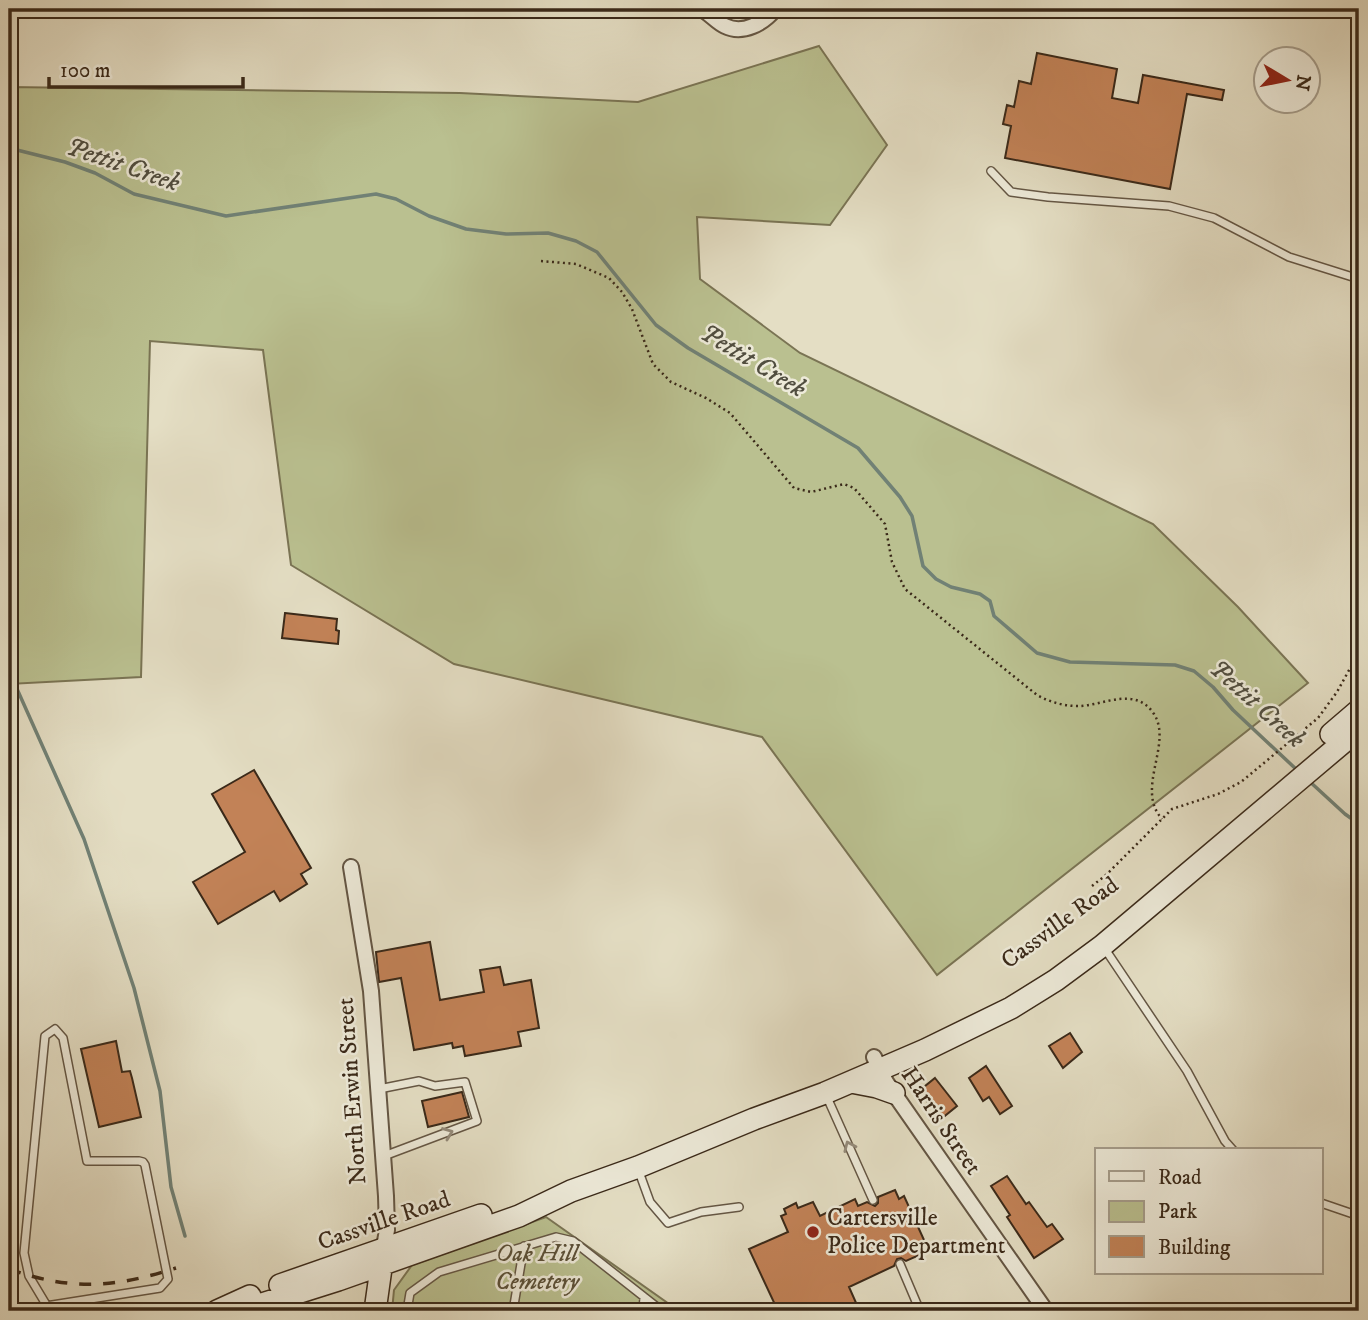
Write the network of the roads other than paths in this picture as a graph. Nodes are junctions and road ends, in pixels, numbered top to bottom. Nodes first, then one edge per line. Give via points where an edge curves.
1 (707, 9) edge
2 (775, 9) edge
3 (991, 171) dead end
4 (1359, 279) edge
5 (1359, 710) edge
6 (1359, 729) edge
7 (1263, 801) junction
8 (351, 867) dead end
9 (1102, 946) junction
10 (877, 1063) junction
11 (851, 1082) junction
12 (379, 1089) junction
13 (825, 1093) junction
14 (894, 1093) junction
15 (754, 1119) junction
16 (1231, 1148) edge
17 (384, 1156) junction
18 (638, 1167) junction
19 (873, 1200) dead end
20 (1322, 1203) edge
21 (739, 1207) dead end
22 (1359, 1216) edge
23 (524, 1246) junction
24 (383, 1256) junction
25 (900, 1264) dead end
26 (644, 1297) junction
27 (48, 1309) edge
28 (1042, 1309) edge
29 (252, 1310) edge
30 (217, 1311) edge
31 (375, 1311) edge
32 (407, 1311) edge
33 (513, 1311) edge
34 (643, 1311) edge
35 (662, 1311) edge
36 (920, 1311) edge

1 - 2 street via 727,27 752,27
3 - 4 lane via 1012,192 1169,206 1214,218 1289,257
5 - 7 main road, Cassville Road
6 - 7 main road, Cassville Road
7 - 9 main road, Cassville Road
7 - 10 main road, Cassville Road via 1045,971
8 - 12 street, North Erwin Street via 371,991
9 - 10 main road, Cassville Road via 1011,1008
9 - 16 lane via 1171,1047
10 - 11 main road, Cassville Road
10 - 14 street, Harris Street
10 - 15 main road, Cassville Road via 819,1082
11 - 13 main road, Cassville Road
11 - 14 main road
12 - 17 street, North Erwin Street
17 -> 12 lane via 477,1121 466,1082 435,1086 419,1081
13 - 15 main road, Cassville Road
19 -> 13 lane
14 - 28 street, Harris Street
15 - 18 main road, Cassville Road
17 - 24 street, North Erwin Street via 387,1230
18 - 21 lane via 650,1202 668,1223
18 - 24 main road, Cassville Road via 519,1216
20 - 22 lane
23 - 26 lane via 551,1237 568,1238
23 - 32 lane via 439,1272 410,1293
23 - 33 lane
24 - 29 main road, Cassville Road
24 - 30 main road, Cassville Road via 253,1294
24 - 31 main road, North Erwin Street
25 - 36 lane
26 - 34 lane
26 - 35 lane
27 - 27 lane via 160,1288 168,1279 145,1165 139,1161 87,1161 63,1038 55,1029 45,1036 24,1252 29,1276

